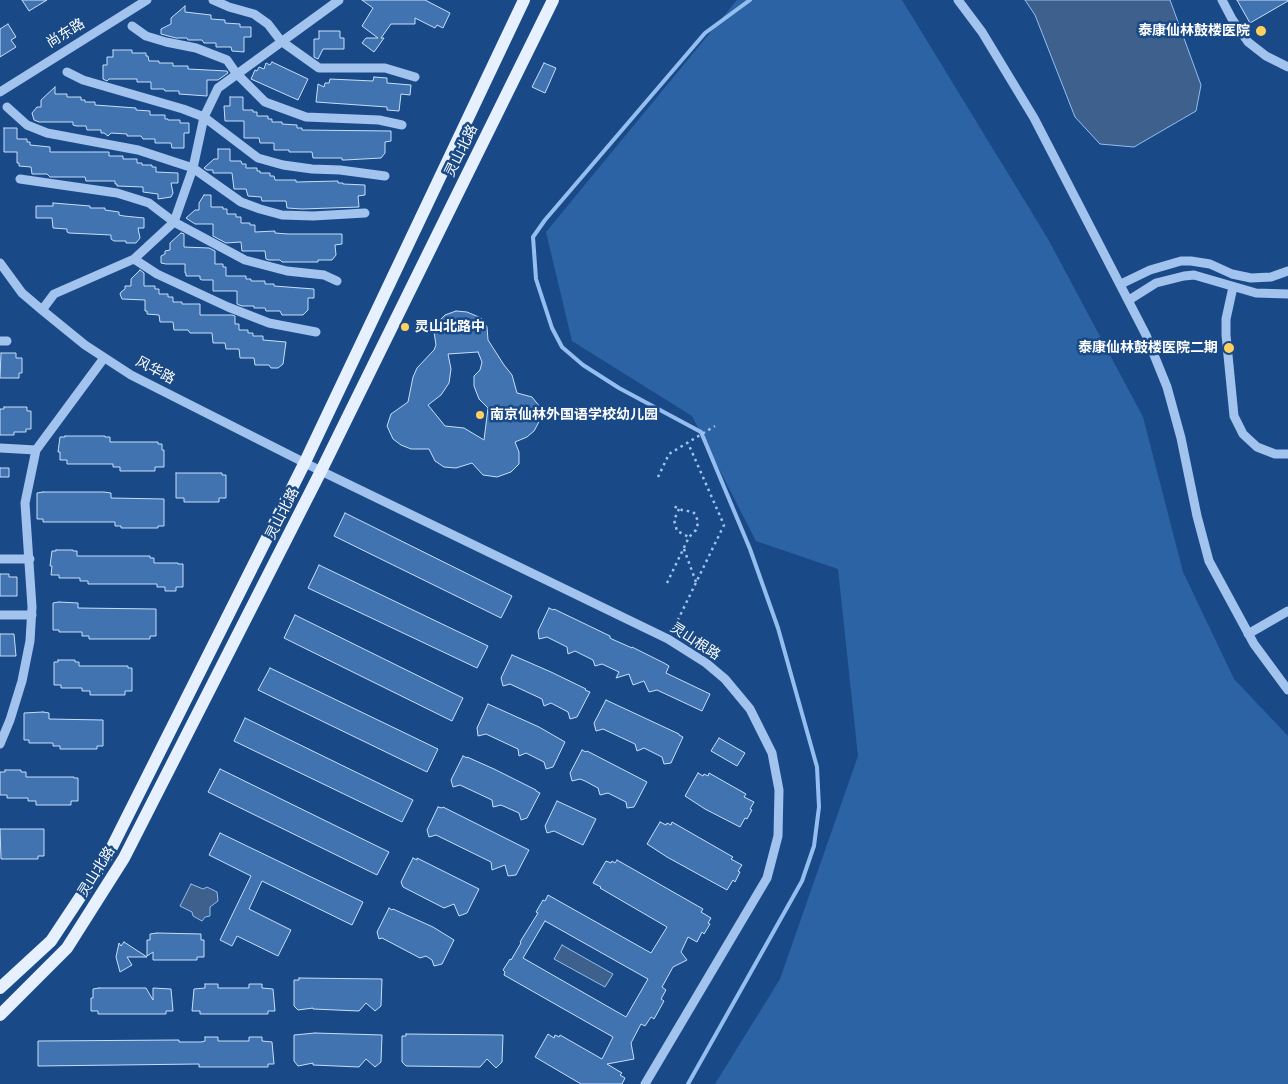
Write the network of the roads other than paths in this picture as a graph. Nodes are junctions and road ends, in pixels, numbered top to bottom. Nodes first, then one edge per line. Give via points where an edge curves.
1 (147, 0) edge
2 (213, 0) edge
3 (339, 0) edge
4 (524, 0) edge
5 (553, 0) edge
6 (958, 0) edge
7 (1222, 0) edge
8 (132, 26) dead end
9 (281, 41) junction
10 (1288, 67) edge
11 (67, 72) dead end
12 (236, 73) junction
13 (415, 77) dead end
14 (0, 92) edge
15 (7, 107) dead end
16 (204, 117) junction
17 (402, 124) dead end
18 (193, 168) junction
19 (385, 176) dead end
20 (20, 178) dead end
21 (366, 213) dead end
22 (174, 222) junction
23 (134, 259) junction
24 (0, 263) edge
25 (1288, 270) edge
26 (337, 281) dead end
27 (1121, 284) junction
28 (1233, 287) junction
29 (1288, 294) edge
30 (1129, 300) junction
31 (42, 310) junction
32 (316, 332) dead end
33 (104, 358) junction
34 (0, 448) edge
35 (36, 450) junction
36 (1288, 454) edge
37 (305, 462) junction
38 (321, 471) junction
39 (0, 559) edge
40 (30, 559) junction
41 (1288, 611) edge
42 (0, 615) edge
43 (32, 615) junction
44 (1248, 634) junction
45 (1288, 690) edge
46 (0, 744) edge
47 (0, 988) edge
48 (0, 1015) edge
49 (645, 1084) edge

1 - 14 street, 尚东路
2 - 9 street via 254,14 268,24
3 - 9 street
4 - 37 main road, 灵山北路
5 - 38 main road, 灵山北路
6 - 27 street via 982,32 1034,118
7 - 10 street via 1248,42
8 - 12 street via 146,36 196,48 227,60
9 - 12 street
9 - 13 street via 319,68 385,68
11 - 16 street via 82,80 183,108
12 - 16 street via 218,88
12 - 17 street via 265,102 306,117
15 - 18 street via 27,125 47,133 138,150
16 - 18 street
16 - 19 street via 258,158 302,168
18 - 21 street via 241,202 260,210 313,216
18 - 22 street
20 - 22 street via 117,193 149,203
22 - 23 street
22 - 26 street via 245,260 324,275
23 - 31 street via 54,294
23 - 32 street via 157,274 228,307 269,323
24 - 31 street, 风华路 via 22,293
25 - 27 street via 1271,277 1251,278 1210,264 1181,261 1150,270
27 - 30 street
28 - 29 street via 1256,293
28 - 30 street via 1194,275 1184,276 1156,283
28 - 36 street via 1226,335 1234,416 1243,434 1258,447 1275,454
30 - 44 street via 1167,387 1210,561
31 - 33 street, 风华路
33 - 35 street
33 - 37 street, 风华路 via 131,375
34 - 35 street
35 - 40 street via 25,503
37 - 38 street, 风华路
37 - 47 main road, 灵山北路 via 108,855 51,941
38 - 48 main road, 灵山北路 via 124,858 67,948
38 - 49 street, 灵山根路 via 668,639 706,662 750,710 772,753 779,790 778,836 767,878
39 - 40 street
40 - 43 street
41 - 44 street
42 - 43 street
43 - 46 street via 22,681
44 - 45 street

